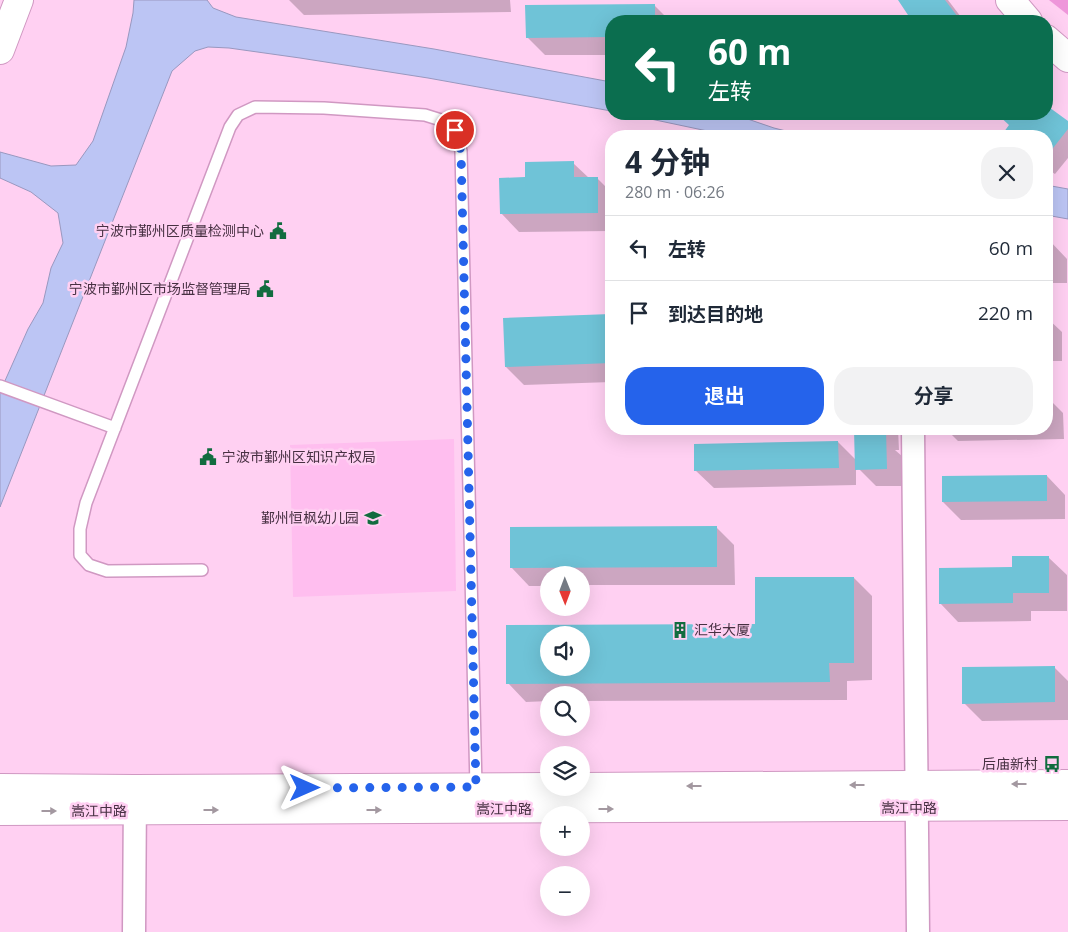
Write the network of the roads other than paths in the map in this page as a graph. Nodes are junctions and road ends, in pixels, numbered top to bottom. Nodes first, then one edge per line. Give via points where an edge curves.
1 (19, 0) edge
2 (1010, 0) edge
3 (1023, 15) edge
4 (1053, 45) edge
5 (0, 50) edge
6 (1068, 58) edge
7 (0, 386) edge
8 (115, 428) junction
9 (912, 435) edge
10 (202, 570) dead end
11 (1068, 784) edge
12 (476, 787) junction
13 (540, 787) edge
14 (590, 787) edge
15 (0, 788) edge
16 (916, 796) junction
17 (135, 800) junction
18 (1068, 806) edge
19 (0, 811) edge
20 (134, 932) edge
21 (918, 932) edge

1 - 5 main road
2 - 3 main road
4 - 6 main road
7 - 8 lane
8 - 10 lane via 86,503 80,528 80,555 89,565 107,572
8 - 12 lane via 230,127 238,115 255,107 324,108 425,115 442,120 455,130 461,151
9 - 16 street
11 -> 16 main road, 嵩江中路
12 - 13 main road, 嵩江中路
12 - 17 main road, 嵩江中路
16 -> 14 main road, 嵩江中路
15 - 17 main road, 嵩江中路
17 -> 16 main road, 嵩江中路
16 - 18 main road, 嵩江中路
16 - 21 street
19 -> 17 main road, 嵩江中路
17 - 20 street

